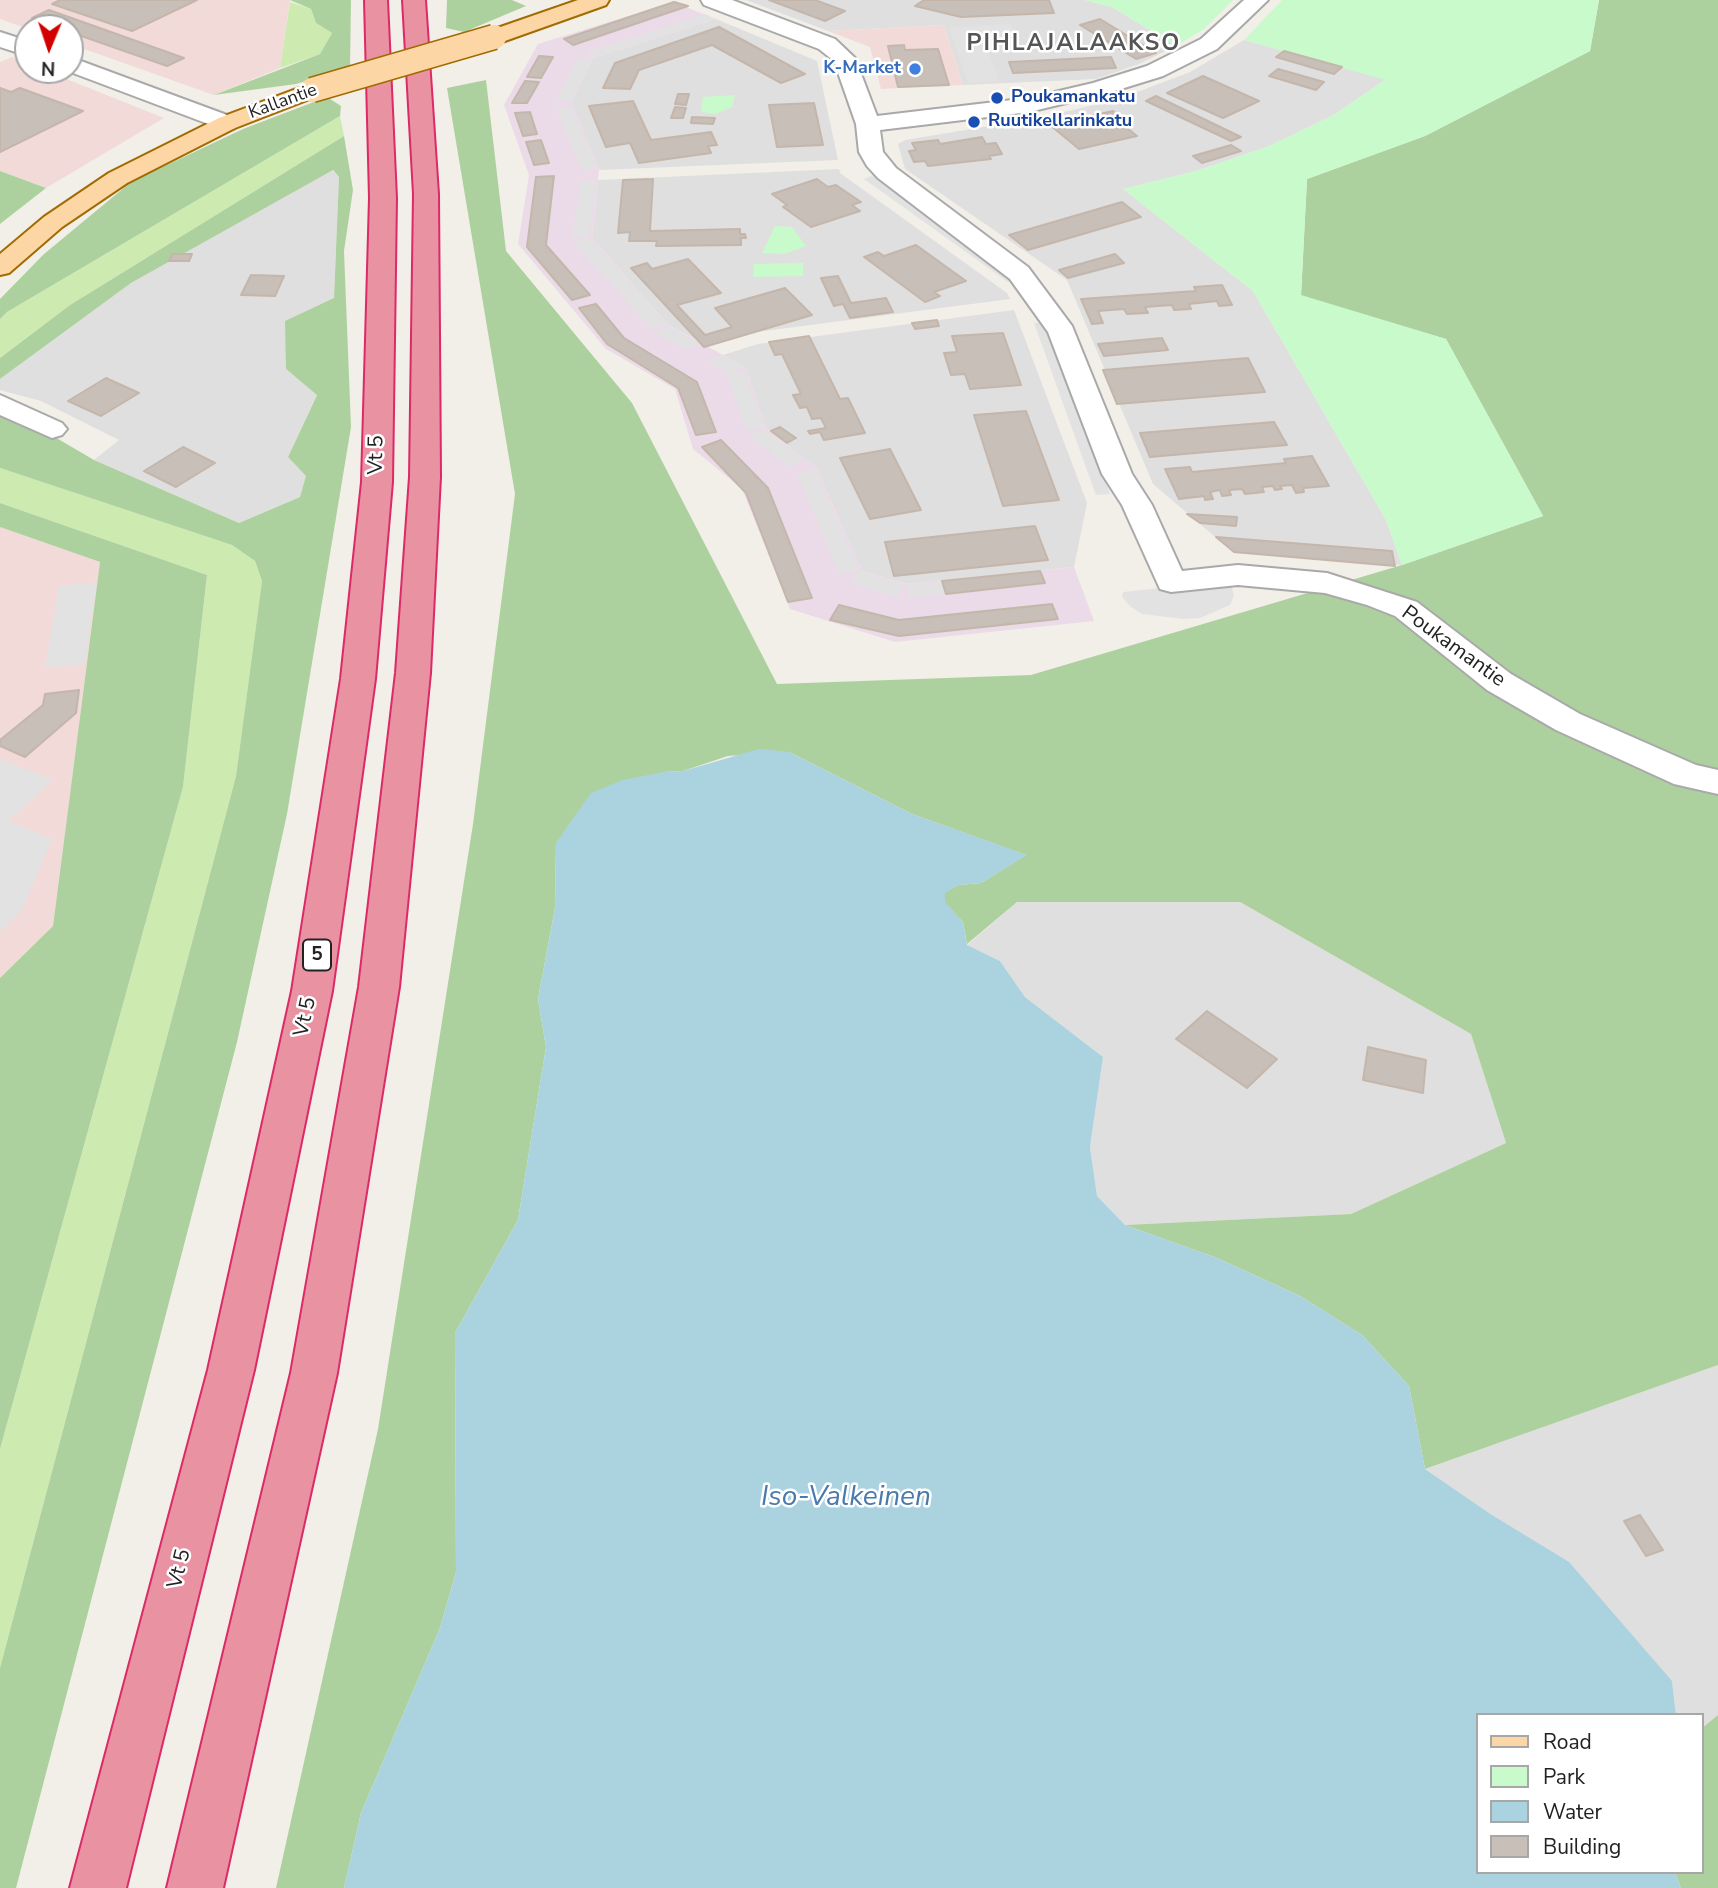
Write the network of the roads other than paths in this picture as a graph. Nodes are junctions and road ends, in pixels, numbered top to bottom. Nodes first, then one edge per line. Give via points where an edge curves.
1 (376, 0) edge
2 (414, 0) edge
3 (598, 0) edge
4 (712, 0) edge
5 (1258, 0) edge
6 (84, 69) edge
7 (227, 122) junction
8 (868, 124) junction
9 (0, 267) edge
10 (0, 404) edge
11 (52, 429) dead end
12 (1718, 782) edge
13 (98, 1888) edge
14 (195, 1888) edge

1 - 13 highway, Vt 5 / 5 via 383,198 377,482 356,692 312,990 234,1357
2 - 14 highway via 426,194 425,477 414,673 379,987 314,1373
3 - 7 main road, Kallantie, bridge via 494,37 312,90
4 - 8 street via 827,44 844,58
5 - 8 street via 1209,44 1144,74 1030,105
6 - 7 street
7 - 9 main road, Kallantie via 118,178 53,222
8 - 12 street, Poukamantie via 871,152 887,173 1019,273 1062,332 1117,474 1137,505 1171,582 1238,575 1326,583 1378,598 1406,609 1499,682 1568,723 1688,775
10 - 11 street

